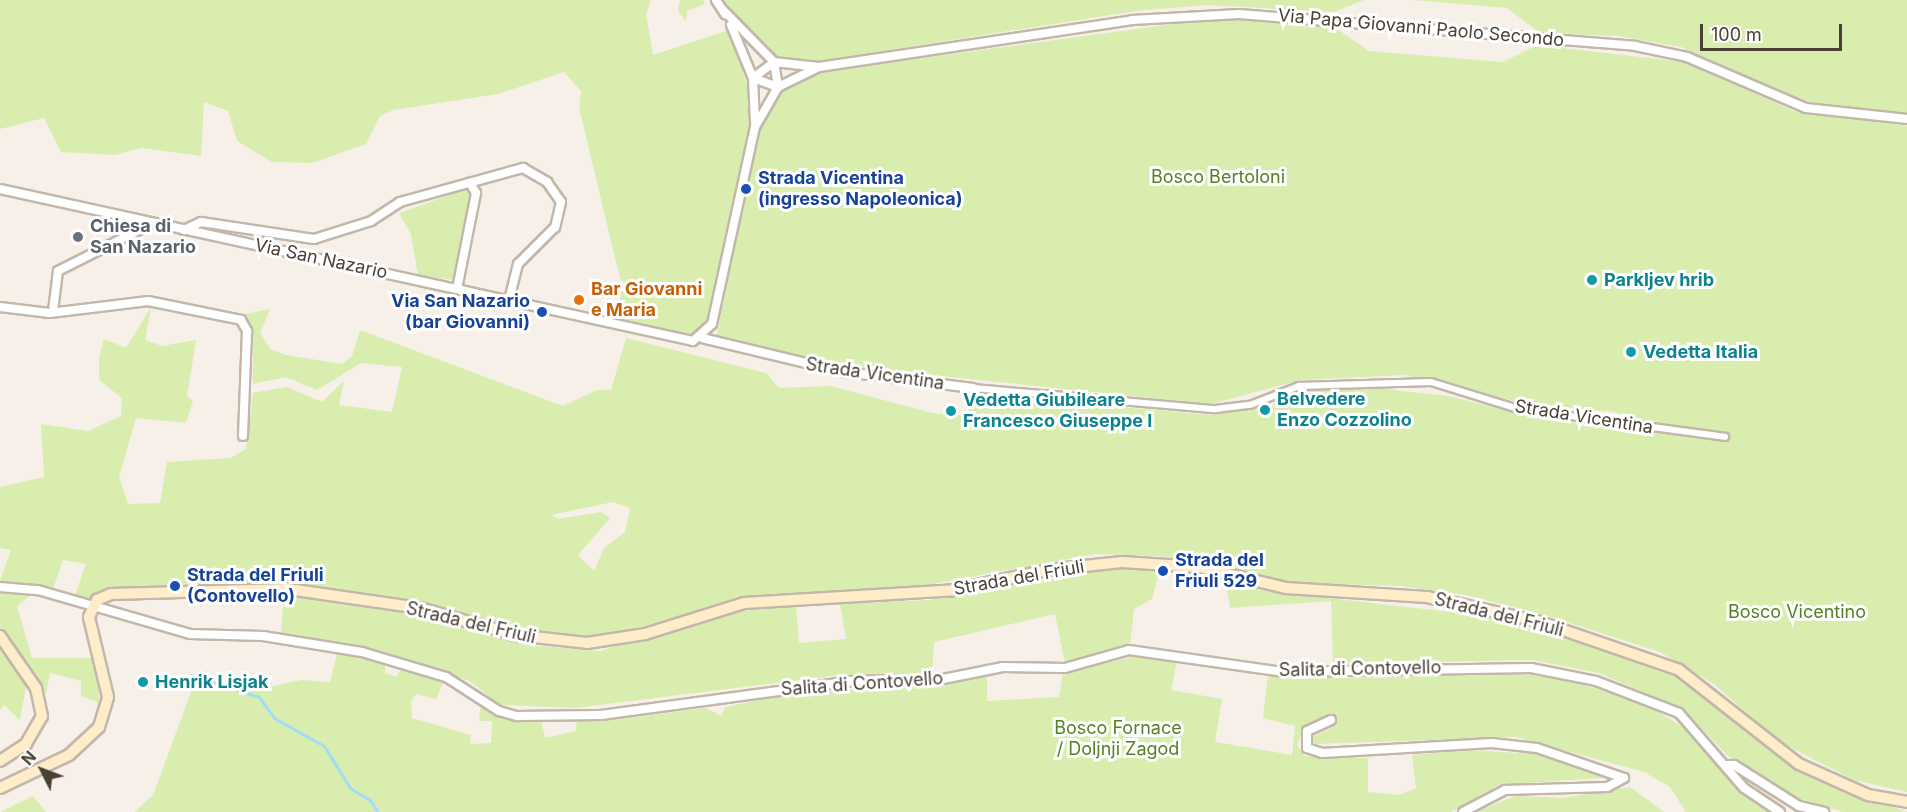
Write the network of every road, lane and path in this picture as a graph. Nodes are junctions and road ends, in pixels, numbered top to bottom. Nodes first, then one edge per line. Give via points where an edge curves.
1 (716, 0) edge
2 (724, 11) junction
3 (774, 62) junction
4 (819, 67) junction
5 (753, 78) junction
6 (778, 87) junction
7 (1907, 119) edge
8 (755, 127) junction
9 (470, 183) junction
10 (0, 189) edge
11 (153, 223) junction
12 (184, 230) junction
13 (458, 289) junction
14 (509, 300) junction
15 (0, 307) edge
16 (52, 311) junction
17 (702, 339) junction
18 (973, 388) joint
19 (243, 436) dead end
20 (1725, 436) dead end
21 (0, 587) edge
22 (93, 604) junction
23 (0, 636) edge
24 (1331, 720) dead end
25 (0, 761) edge
26 (1726, 765) junction
27 (0, 788) edge
28 (1907, 802) edge
29 (1463, 812) edge
30 (1780, 812) edge
31 (1824, 812) edge

1 - 2 street
2 - 3 street
2 - 5 street
3 - 4 street, Via Papa Giovanni Paolo Secondo
3 - 5 street
3 - 6 street
4 - 6 street, Via Papa Giovanni Paolo Secondo
4 - 7 street, Via Papa Giovanni Paolo Secondo via 1132,20 1239,14 1635,46 1687,57 1806,108
5 - 6 street
5 - 8 street
6 - 8 street
8 - 17 street via 712,324
9 - 12 street, Via San Nazario via 400,202 371,220 314,239 201,222
9 - 13 street via 476,193
9 - 14 street, Via San Nazario via 523,168 537,173 561,202 555,226 518,264
10 - 11 street, Via San Nazario
11 - 12 street, Via San Nazario
11 - 16 street via 58,271
12 - 13 street, Via San Nazario
13 - 14 street, Via San Nazario
14 - 17 street, Via San Nazario via 682,341
15 - 16 street
16 - 19 street via 148,301 241,320 248,331
17 - 18 street, Strada Vicentina via 844,372
18 - 20 street, Strada Vicentina via 1215,409 1250,405 1299,386 1431,382 1519,409
21 - 22 street, Salita di Contovello
22 - 26 street, Salita di Contovello via 189,634 263,636 362,652 446,677 499,711 517,716 601,715 851,681 943,679 1003,667 1065,668 1130,650 1284,672 1531,668 1596,681 1679,713
22 - 27 main road via 89,624 107,690 104,718 69,755
22 - 28 main road, Strada del Friuli via 111,594 280,589 420,608 515,635 587,643 645,633 756,601 954,590 1047,570 1122,562 1199,567 1286,588 1466,604 1645,655 1712,691 1751,729 1799,764 1868,795
23 - 25 main road via 36,687 42,716 26,744
24 - 29 street via 1307,730 1307,748 1322,753 1492,743 1537,747 1624,778 1607,787 1505,790
26 - 30 street, Salita di Contovello via 1744,788
26 - 31 street via 1734,765 1799,806

